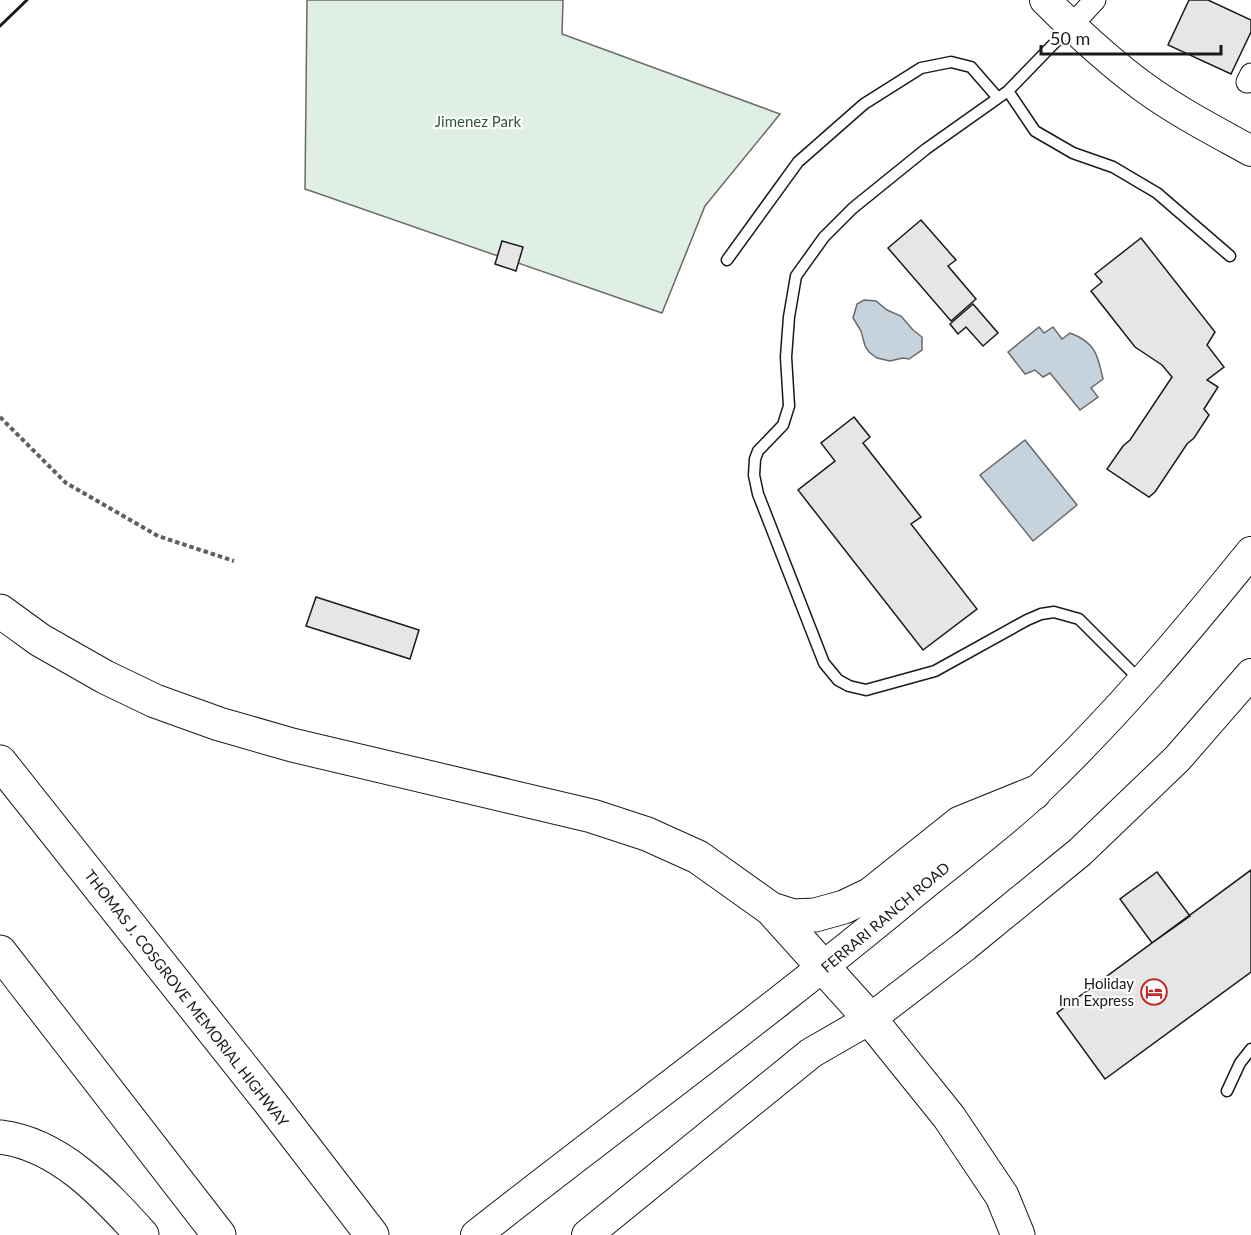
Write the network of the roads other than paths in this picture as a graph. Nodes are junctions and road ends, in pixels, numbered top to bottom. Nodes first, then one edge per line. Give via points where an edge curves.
1 (1045, 0) edge
2 (1095, 0) edge
3 (1071, 26) junction
4 (1008, 91) junction
5 (998, 98) junction
6 (1251, 151) edge
7 (1230, 256) dead end
8 (727, 260) dead end
9 (1251, 552) edge
10 (0, 611) edge
11 (1251, 674) edge
12 (1142, 682) junction
13 (0, 762) edge
14 (1034, 793) junction
15 (771, 909) junction
16 (0, 952) edge
17 (824, 968) junction
18 (870, 1019) junction
19 (1251, 1049) edge
20 (1227, 1091) dead end
21 (0, 1137) edge
22 (142, 1235) edge
23 (219, 1235) edge
24 (372, 1235) edge
25 (476, 1235) edge
26 (586, 1235) edge
27 (1017, 1235) edge

1 - 3 main road
2 - 3 street
3 - 4 lane
3 - 6 main road via 1144,87 1200,124
4 - 5 lane
4 - 7 lane via 1035,131 1073,153 1113,167 1157,193
5 - 8 lane via 970,67 951,62 921,68 864,104 798,162
5 - 12 lane via 853,208 796,276 786,357 789,406 783,425 758,451 756,484 824,663 838,680 849,686 866,690 935,671 1027,620 1054,612 1079,619
9 - 12 main road, FERRARI RANCH ROAD
10 - 15 highway via 40,640 155,701 292,745 592,816 636,830 698,857
11 - 18 main road via 1177,759 1080,852
12 - 14 main road, FERRARI RANCH ROAD
13 - 24 highway, THOMAS J. COSGROVE MEMORIAL HIGHWAY
14 - 15 highway via 960,823 871,894 844,907 793,916
14 - 17 main road, FERRARI RANCH ROAD
15 - 17 highway
16 - 23 highway
17 - 18 highway
17 - 25 main road, FERRARI RANCH ROAD
18 - 26 main road via 811,1053
18 - 27 highway via 949,1117 1002,1196
19 - 20 lane
21 - 22 highway via 39,1148 74,1168

